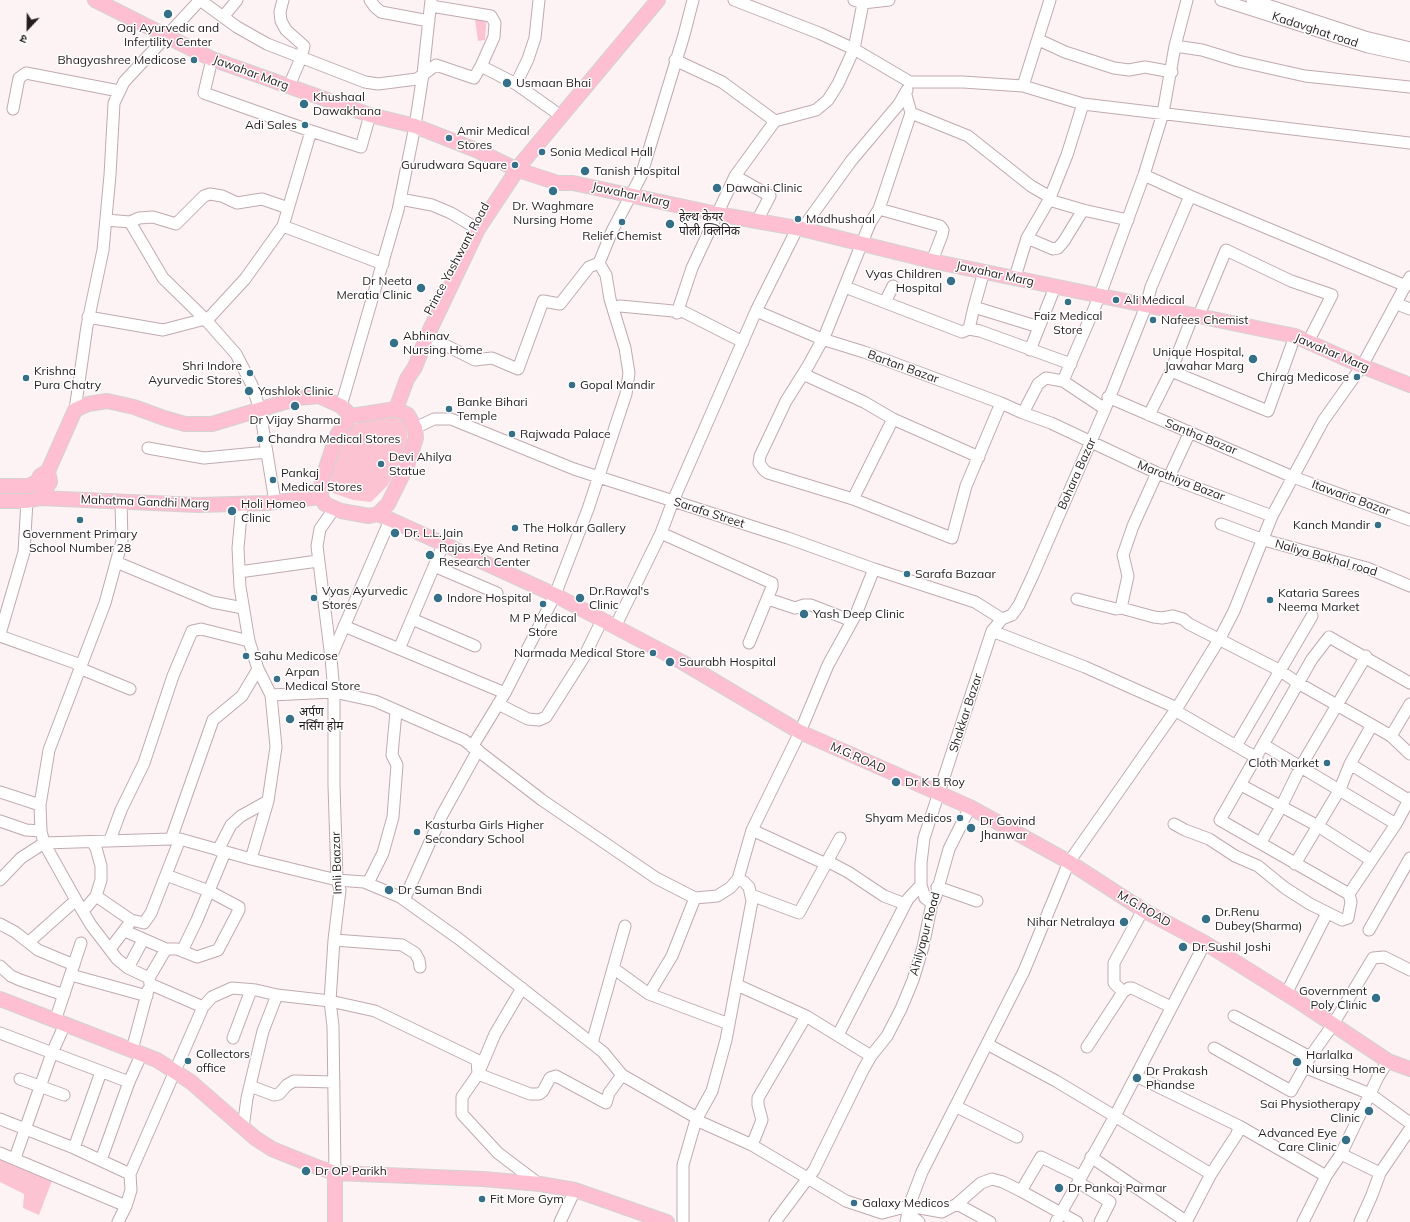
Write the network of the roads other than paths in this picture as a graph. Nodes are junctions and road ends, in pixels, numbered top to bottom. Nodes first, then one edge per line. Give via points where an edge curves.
1 (95, 0) edge
2 (112, 0) edge
3 (200, 0) edge
4 (237, 0) edge
5 (283, 0) edge
6 (370, 0) edge
7 (539, 0) edge
8 (646, 0) edge
9 (658, 0) edge
10 (693, 0) edge
11 (734, 0) edge
12 (889, 0) edge
13 (1050, 0) edge
14 (1187, 0) edge
15 (1221, 0) edge
16 (1252, 0) edge
17 (858, 2) edge
18 (431, 3) edge
19 (223, 17) junction
20 (429, 20) junction
21 (168, 34) junction
22 (1039, 40) junction
23 (1175, 46) junction
24 (1410, 48) edge
25 (854, 49) junction
26 (1410, 56) edge
27 (301, 58) junction
28 (212, 59) junction
29 (676, 60) junction
30 (481, 66) junction
31 (1172, 72) junction
32 (423, 74) junction
33 (292, 78) junction
34 (910, 82) junction
35 (516, 84) junction
36 (1023, 86) junction
37 (1410, 87) edge
38 (119, 91) junction
39 (906, 95) junction
40 (1083, 104) junction
41 (13, 109) dead end
42 (554, 111) junction
43 (912, 113) junction
44 (1162, 113) junction
45 (370, 114) junction
46 (775, 121) junction
47 (416, 123) junction
48 (311, 131) junction
49 (1410, 143) edge
50 (515, 165) junction
51 (1144, 175) junction
52 (735, 176) junction
53 (631, 194) junction
54 (1190, 196) junction
55 (1050, 198) junction
56 (400, 199) junction
57 (288, 208) junction
58 (879, 209) junction
59 (1083, 210) junction
60 (717, 214) junction
61 (106, 220) junction
62 (1128, 220) junction
63 (757, 221) junction
64 (130, 222) junction
65 (471, 225) junction
66 (283, 226) junction
67 (799, 229) junction
68 (1027, 238) junction
69 (862, 245) junction
70 (932, 261) junction
71 (599, 263) junction
72 (383, 264) junction
73 (984, 271) junction
74 (1015, 278) junction
75 (1408, 281) edge
76 (893, 286) dead end
77 (844, 287) junction
78 (1056, 287) junction
79 (1100, 295) junction
80 (885, 302) junction
81 (1396, 304) junction
82 (1146, 306) junction
83 (974, 307) junction
84 (613, 308) junction
85 (1410, 309) edge
86 (756, 311) junction
87 (677, 313) junction
88 (1196, 315) junction
89 (88, 317) junction
90 (205, 319) junction
91 (1039, 327) junction
92 (969, 329) junction
93 (427, 336) junction
94 (822, 339) junction
95 (1302, 339) junction
96 (743, 342) junction
97 (1030, 350) junction
98 (1071, 364) junction
99 (1362, 366) junction
100 (1171, 371) junction
101 (803, 374) junction
102 (407, 379) junction
103 (1063, 381) junction
104 (1410, 385) edge
105 (1108, 397) junction
106 (1001, 403) junction
107 (341, 406) junction
108 (396, 409) junction
109 (1105, 409) junction
110 (75, 410) junction
111 (260, 410) junction
112 (1023, 413) junction
113 (351, 416) junction
114 (1149, 416) junction
115 (892, 419) junction
116 (1051, 423) joint
117 (415, 428) junction
118 (1190, 432) junction
119 (1091, 442) junction
120 (148, 448) dead end
121 (267, 452) junction
122 (979, 457) junction
123 (48, 472) junction
124 (1157, 473) junction
125 (599, 477) junction
126 (1169, 477) junction
127 (1293, 477) junction
128 (4, 486) edge
129 (321, 497) junction
130 (34, 499) junction
131 (853, 499) junction
132 (3, 501) edge
133 (121, 501) junction
134 (673, 501) junction
135 (275, 502) junction
136 (242, 504) junction
137 (334, 509) junction
138 (1272, 516) junction
139 (384, 517) junction
140 (1410, 520) edge
141 (1221, 524) dead end
142 (661, 533) junction
143 (1264, 540) junction
144 (443, 545) junction
145 (318, 561) junction
146 (116, 562) junction
147 (434, 566) junction
148 (874, 569) junction
149 (239, 572) junction
150 (1410, 586) edge
151 (497, 592) dead end
152 (555, 595) junction
153 (768, 599) junction
154 (1077, 599) dead end
155 (244, 608) junction
156 (1121, 608) junction
157 (1312, 616) dead end
158 (412, 619) junction
159 (1002, 619) junction
160 (852, 621) junction
161 (608, 623) junction
162 (344, 626) junction
163 (992, 631) junction
164 (0, 635) edge
165 (1220, 638) junction
166 (249, 641) junction
167 (749, 643) dead end
168 (475, 646) dead end
169 (399, 649) junction
170 (1366, 656) junction
171 (331, 658) junction
172 (80, 666) junction
173 (258, 669) junction
174 (1279, 670) junction
175 (1298, 683) junction
176 (1410, 683) edge
177 (130, 688) dead end
178 (334, 692) junction
179 (505, 693) junction
180 (271, 695) junction
181 (498, 704) junction
182 (1410, 704) edge
183 (1337, 705) junction
184 (1177, 710) junction
185 (396, 712) junction
186 (1372, 725) junction
187 (800, 732) junction
188 (1391, 736) junction
189 (1264, 745) junction
190 (1236, 746) junction
191 (475, 749) junction
192 (1410, 754) edge
193 (1258, 758) junction
194 (1350, 764) junction
195 (1301, 766) junction
196 (1241, 785) junction
197 (1340, 789) junction
198 (0, 792) edge
199 (940, 794) junction
200 (1410, 800) edge
201 (268, 801) junction
202 (40, 805) junction
203 (970, 807) junction
204 (1281, 807) junction
205 (0, 821) edge
206 (1174, 824) dead end
207 (1396, 824) junction
208 (1318, 826) junction
209 (752, 830) junction
210 (41, 831) junction
211 (840, 838) dead end
212 (175, 839) junction
213 (110, 840) junction
214 (92, 842) junction
215 (1261, 842) junction
216 (44, 843) junction
217 (222, 851) junction
218 (1410, 858) edge
219 (251, 859) junction
220 (1371, 860) junction
221 (826, 862) junction
222 (1069, 862) junction
223 (1295, 864) junction
224 (2, 875) edge
225 (166, 875) junction
226 (738, 879) junction
227 (337, 880) junction
228 (368, 883) junction
229 (921, 884) junction
230 (937, 887) junction
231 (209, 891) junction
232 (1349, 894) junction
233 (750, 895) junction
234 (96, 896) junction
235 (695, 898) junction
236 (76, 900) junction
237 (404, 900) junction
238 (976, 901) dead end
239 (932, 903) junction
240 (906, 904) junction
241 (1143, 910) junction
242 (83, 911) junction
243 (1329, 914) junction
244 (131, 920) junction
245 (0, 924) edge
246 (624, 926) dead end
247 (1369, 930) dead end
248 (124, 931) junction
249 (143, 940) junction
250 (334, 940) junction
251 (29, 942) junction
252 (81, 943) dead end
253 (1205, 943) junction
254 (110, 949) junction
255 (166, 949) junction
256 (182, 951) junction
257 (0, 966) edge
258 (420, 967) dead end
259 (128, 968) junction
260 (613, 968) junction
261 (72, 970) junction
262 (1410, 970) edge
263 (150, 981) junction
264 (737, 985) junction
265 (522, 988) junction
266 (251, 990) junction
267 (1123, 992) junction
268 (650, 994) junction
269 (1286, 994) junction
270 (64, 995) junction
271 (277, 995) junction
272 (147, 996) junction
273 (0, 999) edge
274 (330, 1001) junction
275 (202, 1006) junction
276 (1171, 1007) junction
277 (806, 1016) junction
278 (1234, 1016) dead end
279 (60, 1022) junction
280 (729, 1024) junction
281 (1332, 1026) junction
282 (838, 1035) junction
283 (1, 1036) edge
284 (233, 1038) dead end
285 (592, 1043) junction
286 (987, 1044) junction
287 (1087, 1047) dead end
288 (1214, 1048) dead end
289 (137, 1052) junction
290 (52, 1053) junction
291 (871, 1056) junction
292 (1310, 1057) junction
293 (1388, 1062) junction
294 (1304, 1067) junction
295 (175, 1070) junction
296 (1410, 1070) edge
297 (101, 1072) junction
298 (478, 1074) junction
299 (622, 1075) junction
300 (1136, 1076) junction
301 (20, 1079) dead end
302 (129, 1082) junction
303 (334, 1082) junction
304 (250, 1086) junction
305 (41, 1087) junction
306 (1370, 1094) junction
307 (64, 1095) dead end
308 (957, 1107) junction
309 (1115, 1116) junction
310 (0, 1119) edge
311 (696, 1119) junction
312 (1410, 1123) edge
313 (1239, 1126) junction
314 (243, 1128) junction
315 (26, 1129) junction
316 (1410, 1129) edge
317 (1017, 1137) dead end
318 (752, 1145) junction
319 (74, 1148) junction
320 (0, 1153) edge
321 (1341, 1154) junction
322 (1091, 1157) junction
323 (14, 1158) junction
324 (102, 1160) junction
325 (335, 1173) junction
326 (1380, 1173) junction
327 (130, 1174) junction
328 (1211, 1174) junction
329 (1326, 1176) junction
330 (807, 1177) junction
331 (1079, 1179) junction
332 (540, 1184) junction
333 (575, 1190) junction
334 (1021, 1191) junction
335 (957, 1204) junction
336 (126, 1206) junction
337 (907, 1214) edge
338 (1058, 1218) edge
339 (118, 1222) edge
340 (335, 1222) edge
341 (560, 1222) edge
342 (667, 1222) edge
343 (683, 1222) edge
344 (775, 1222) edge
345 (919, 1222) edge
346 (990, 1222) edge
347 (1076, 1222) edge
348 (1100, 1222) edge
349 (1186, 1222) edge
350 (1303, 1222) edge
351 (1360, 1222) edge

1 - 21 main road, Jawahar Marg
2 - 21 main road, Jawahar Marg
3 - 19 street
3 - 21 street
4 - 19 street
5 - 27 street via 281,21 286,30 304,46
6 - 20 street via 381,12
7 - 35 street via 534,38 528,59
8 - 42 main road
9 - 50 main road
10 - 29 street
11 - 25 street
12 - 17 street
13 - 22 street
14 - 23 street
15 - 26 street, Kadavghat road via 1368,47
16 - 24 street via 1366,37
17 - 25 street
18 - 20 street
18 - 30 street via 491,16 495,23 494,37
19 - 27 street via 267,44
20 - 32 street
21 - 28 main road, Jawahar Marg
21 - 33 main road, Jawahar Marg via 230,59
21 - 38 street via 124,82
22 - 31 street via 1065,52 1114,68 1129,70 1144,67
22 - 36 street
23 - 31 street
23 - 37 street via 1202,50 1305,76
25 - 34 street
25 - 46 street via 828,100 816,110
27 - 32 street via 365,82 378,84 417,80
27 - 33 street
28 - 45 main road, Jawahar Marg
28 - 48 street via 204,93
29 - 46 street via 722,82 728,89
29 - 53 street via 641,176
30 - 32 street via 474,78 436,65
30 - 35 street
31 - 44 street
32 - 47 street
33 - 47 main road, Jawahar Marg via 371,109
34 - 36 street
34 - 39 street
35 - 42 street
36 - 40 street
38 - 41 street via 26,73 19,78
38 - 61 street via 112,116
39 - 43 street
39 - 67 street
40 - 44 street
40 - 55 street
42 - 50 main road
43 - 55 street via 968,136 1030,186
43 - 58 street
44 - 49 street
44 - 51 street
45 - 47 main road, Jawahar Marg
45 - 48 street via 360,148
46 - 52 street
47 - 50 main road, Jawahar Marg
47 - 56 street
48 - 57 street
50 - 53 main road, Jawahar Marg via 558,183 573,183
50 - 65 main road, Prince Yashwant Road
50 - 93 main road, Prince Yashwant Road via 478,229
51 - 54 street
51 - 62 street
52 - 60 street
52 - 63 street via 770,196
53 - 60 main road, Jawahar Marg
53 - 71 street
54 - 75 street
54 - 82 street, Bohara Bazar via 1151,287
55 - 59 street
55 - 68 street
56 - 65 street via 432,205 452,213
56 - 72 street
57 - 64 street via 262,199 237,203 210,194 204,196 176,224 153,217
57 - 66 street
58 - 69 street via 870,223
58 - 70 street via 940,226 943,230 942,235
59 - 62 street
59 - 68 street via 1058,248 1053,249
60 - 63 main road, Jawahar Marg
60 - 87 street via 692,268
61 - 64 street
61 - 89 street via 103,250
62 - 79 street
63 - 67 main road, Jawahar Marg
64 - 90 street via 163,278
65 - 102 main road, Prince Yashwant Road via 419,332 407,366
66 - 72 street
66 - 90 street via 245,279 209,318
67 - 69 main road, Jawahar Marg
67 - 86 street
68 - 74 street
69 - 70 main road, Jawahar Marg
69 - 77 street
70 - 73 main road, Jawahar Marg
71 - 84 street via 606,276
71 - 93 street via 590,267 560,304 543,301 518,369 492,358 475,360
72 - 107 street
73 - 74 main road, Jawahar Marg
73 - 83 street
74 - 78 main road, Jawahar Marg
75 - 81 street
76 - 80 street
77 - 80 street
77 - 94 street
78 - 79 main road, Jawahar Marg
78 - 91 street
79 - 82 main road, Jawahar Marg
79 - 98 street
80 - 92 street via 962,332
81 - 85 street
81 - 99 street
82 - 88 main road, Jawahar Marg
82 - 105 street, Bohara Bazar
83 - 91 street
83 - 92 street
84 - 87 street via 620,306
84 - 125 street via 626,348 629,373 619,419
86 - 94 street, Bartan Bazar
86 - 96 street
87 - 96 street via 684,312
88 - 95 main road, Jawahar Marg
88 - 95 street via 1226,250 1291,281 1332,295
88 - 100 street
89 - 90 street via 163,330
89 - 110 street
90 - 111 street via 236,354 252,385
91 - 97 street
92 - 97 street
93 - 102 main road, Prince Yashwant Road via 415,367
94 - 101 street
94 - 106 street, Bartan Bazar
95 - 99 main road, Jawahar Marg
95 - 100 street via 1268,411
96 - 134 street
97 - 98 street
98 - 103 street
99 - 104 main road, Jawahar Marg
99 - 127 street via 1322,421
100 - 114 street
101 - 115 street via 864,402
101 - 131 street via 786,401 759,463 768,473
102 - 108 main road, Prince Yashwant Road
103 - 109 street
103 - 112 street via 1046,378 1038,384
105 - 109 street, Bohara Bazar
105 - 114 street, Santha Bazar
106 - 112 street, Bartan Bazar
106 - 122 street
107 - 111 main road via 319,396 298,398
107 - 113 main road
108 - 113 main road
108 - 117 main road via 408,415
109 - 119 street, Bohara Bazar
110 - 111 main road via 88,404 107,401 185,424 212,424
110 - 123 main road
111 - 121 street
112 - 116 street, Bartan Bazar
113 - 129 main road via 337,435 324,470
114 - 118 street, Santha Bazar
115 - 122 street
115 - 131 street
116 - 119 street, Marothiya Bazar
117 - 125 street, Sarafa Street via 434,419 451,419
117 - 139 main road via 416,438 408,466
118 - 126 street
118 - 127 street, Santha Bazar
119 - 124 street, Marothiya Bazar
119 - 159 street, Bohara Bazar via 1019,605 1012,615
120 - 121 street via 204,458
121 - 135 street
122 - 131 street via 966,486 952,538
123 - 128 main road via 28,486
123 - 130 main road via 50,482
124 - 126 street, Marothiya Bazar
124 - 156 street via 1123,555 1128,576
125 - 134 street, Sarafa Street
125 - 152 street
126 - 138 street, Marothiya Bazar
127 - 138 street
127 - 140 street, Itawaria Bazar
129 - 135 main road, Mahatma Gandhi Marg
129 - 137 main road via 325,504
130 - 132 main road, Mahatma Gandhi Marg
130 - 133 main road, Mahatma Gandhi Marg
130 - 164 street via 24,552
133 - 136 main road, Mahatma Gandhi Marg via 198,505
133 - 146 street via 122,541
134 - 142 street
134 - 148 street, Sarafa Street
135 - 136 main road, Mahatma Gandhi Marg
136 - 149 street via 238,548
137 - 139 main road
137 - 145 street, Imli Baazar via 320,529 316,546
138 - 143 street
139 - 144 main road, M.G.ROAD
139 - 162 street
141 - 143 street, Naliya Bakhal road
142 - 153 street via 770,581 773,585
142 - 161 street
143 - 150 street, Naliya Bakhal road via 1367,568
143 - 165 street
144 - 147 street
144 - 152 main road, M.G.ROAD
145 - 149 street
145 - 171 street, Imli Baazar
146 - 155 street via 212,602
146 - 172 street via 105,603
147 - 151 street
147 - 158 street
148 - 159 street, Sarafa Street via 975,602
148 - 160 street
149 - 155 street
152 - 161 main road, M.G.ROAD
152 - 179 street
153 - 160 street via 795,608 811,606
153 - 167 street
154 - 156 street
155 - 166 street
156 - 165 street via 1158,618 1173,616 1183,619
157 - 174 street
158 - 168 street
158 - 169 street
159 - 163 street, Bohara Bazar
160 - 187 street via 828,665
161 - 181 street via 546,717 539,720 528,719
161 - 187 main road, M.G.ROAD via 682,662
162 - 169 street
162 - 171 street
163 - 184 street via 1085,667
163 - 199 street, Shakkar Bazar
164 - 172 street
165 - 174 street
165 - 184 street
166 - 173 street
166 - 213 street via 201,629 192,631 173,676 144,763 121,810
169 - 179 street
170 - 175 street via 1329,637
170 - 176 street
170 - 183 street
171 - 178 street, Imli Baazar
172 - 177 street
172 - 202 street via 49,750
173 - 180 street
173 - 212 street via 242,696 213,720
174 - 175 street
174 - 190 street
175 - 183 street
175 - 189 street
178 - 180 street
178 - 185 street via 375,701
178 - 227 street, Imli Baazar
179 - 181 street
180 - 201 street via 276,747
181 - 191 street
182 - 188 street
183 - 186 street
183 - 195 street
184 - 190 street
184 - 222 street
185 - 191 street via 464,740
185 - 228 street via 392,755 397,765 393,817 383,853
186 - 188 street
186 - 194 street
187 - 199 main road, M.G.ROAD
187 - 209 street
188 - 192 street
189 - 193 street
189 - 195 street
190 - 193 street
191 - 235 street via 617,853 656,878
191 - 237 street
193 - 196 street
194 - 197 street
194 - 200 street
195 - 197 street
195 - 204 street
196 - 204 street
196 - 215 street via 1220,820
197 - 207 street
197 - 208 street
198 - 202 street
199 - 203 main road, M.G.ROAD
199 - 229 street, Shakkar Bazar via 924,838
200 - 207 street
201 - 217 street via 241,816 231,825
201 - 219 street
202 - 210 street
203 - 222 main road, M.G.ROAD
203 - 230 street, Ahilyapur Road via 949,849
204 - 208 street
204 - 215 street
205 - 210 street via 26,830
206 - 243 street via 1258,866 1285,888
207 - 220 street
208 - 220 street
208 - 223 street
209 - 221 street
209 - 226 street
210 - 216 street
211 - 221 street
212 - 213 street
212 - 217 street
212 - 225 street
213 - 214 street
214 - 216 street
214 - 234 street via 101,866 101,880
215 - 223 street
216 - 224 street via 21,858
216 - 236 street
217 - 219 street
217 - 231 street
218 - 247 street
219 - 227 street
220 - 232 street
221 - 233 street via 799,913
221 - 240 street via 848,872 884,896
222 - 241 main road, M.G.ROAD
222 - 286 street via 1024,971
223 - 232 street
225 - 231 street
225 - 244 street via 147,920 144,923
226 - 233 street via 749,888
226 - 235 street via 717,896
227 - 228 street
227 - 250 street, Imli Baazar via 340,890
228 - 237 street
229 - 239 street via 925,898
229 - 240 street via 911,893
230 - 238 street
230 - 239 street, Ahilyapur Road
231 - 256 street
231 - 256 street via 235,904 239,910 218,950 197,957
232 - 243 street via 1351,902 1348,918 1342,920
233 - 264 street via 752,901
234 - 242 street
234 - 244 street
235 - 268 street via 672,956
236 - 242 street
236 - 251 street
237 - 265 street via 459,938
239 - 291 street, Ahilyapur Road via 913,980 887,1036
240 - 282 street
241 - 253 main road, M.G.ROAD
241 - 267 street via 1114,963 1114,983
242 - 254 street
243 - 269 street via 1326,915
244 - 248 street
245 - 251 street
246 - 260 street
248 - 249 street
248 - 254 street
249 - 255 street
249 - 259 street
250 - 258 street via 402,945 415,953
250 - 274 street, Imli Baazar
251 - 261 street
252 - 261 street
253 - 269 main road, M.G.ROAD
253 - 276 street
254 - 259 street
255 - 256 street
255 - 263 street
257 - 270 street via 11,976
259 - 263 street
260 - 268 street
260 - 285 street
261 - 270 street
261 - 272 street
262 - 281 street via 1384,957 1373,958
263 - 272 street
263 - 275 street
264 - 277 street
264 - 280 street
265 - 285 street
265 - 298 street via 495,1034
266 - 271 street
266 - 275 street via 232,988 212,997
266 - 284 street
267 - 276 street via 1132,988
267 - 287 street
268 - 280 street
269 - 281 main road, M.G.ROAD
270 - 279 street
271 - 274 street
271 - 304 street via 263,1031
272 - 289 street
273 - 279 main road
274 - 298 street via 375,1011 477,1060
274 - 303 street, Imli Baazar
275 - 295 street
276 - 300 street
277 - 282 street
277 - 318 street via 758,1098 762,1120
278 - 292 street
279 - 289 main road
279 - 290 street
280 - 311 street via 712,1091
281 - 292 street
281 - 293 main road, M.G.ROAD
282 - 291 street
283 - 290 street
285 - 299 street
286 - 308 street
286 - 309 street
288 - 294 street via 1291,1091
289 - 295 main road
289 - 302 street
290 - 297 street
290 - 305 street
291 - 330 street, Ahilyapur Road via 814,1170
292 - 294 street
293 - 296 main road, M.G.ROAD
293 - 306 street
294 - 306 street
295 - 314 main road
295 - 327 street
297 - 302 street
297 - 319 street
298 - 299 street via 534,1094 543,1091 550,1078 556,1076 606,1103 609,1093
298 - 332 street via 462,1097 462,1114 498,1153
299 - 311 street
300 - 309 street
300 - 313 street
301 - 305 street
302 - 324 street
303 - 304 street via 294,1081 279,1094 274,1095
303 - 325 street, Imli Baazar
304 - 314 street
305 - 307 street
305 - 315 street
306 - 312 street
306 - 321 street
308 - 317 street
308 - 337 street via 938,1140
309 - 322 street
309 - 328 street
310 - 315 street
311 - 318 street
311 - 343 street via 683,1165
313 - 328 street
313 - 329 street
314 - 325 main road via 272,1149
315 - 319 street
315 - 323 street
316 - 326 street
318 - 330 street
319 - 324 street
320 - 323 street
321 - 326 street
321 - 329 street
322 - 331 street
322 - 349 street
323 - 336 street
324 - 327 street
325 - 332 main road
325 - 340 main road, Imli Baazar
326 - 351 street
327 - 336 street via 131,1190
328 - 349 street
329 - 350 street
330 - 337 street via 860,1207 882,1213
330 - 344 street, Ahilyapur Road
331 - 334 street via 1041,1157
331 - 338 street
331 - 348 street via 1110,1202
332 - 333 main road
333 - 341 street
333 - 342 main road
334 - 335 street via 1003,1182 992,1180 981,1183
334 - 338 street
335 - 337 street via 942,1212
335 - 346 street
336 - 339 street
337 - 345 street
338 - 347 street

